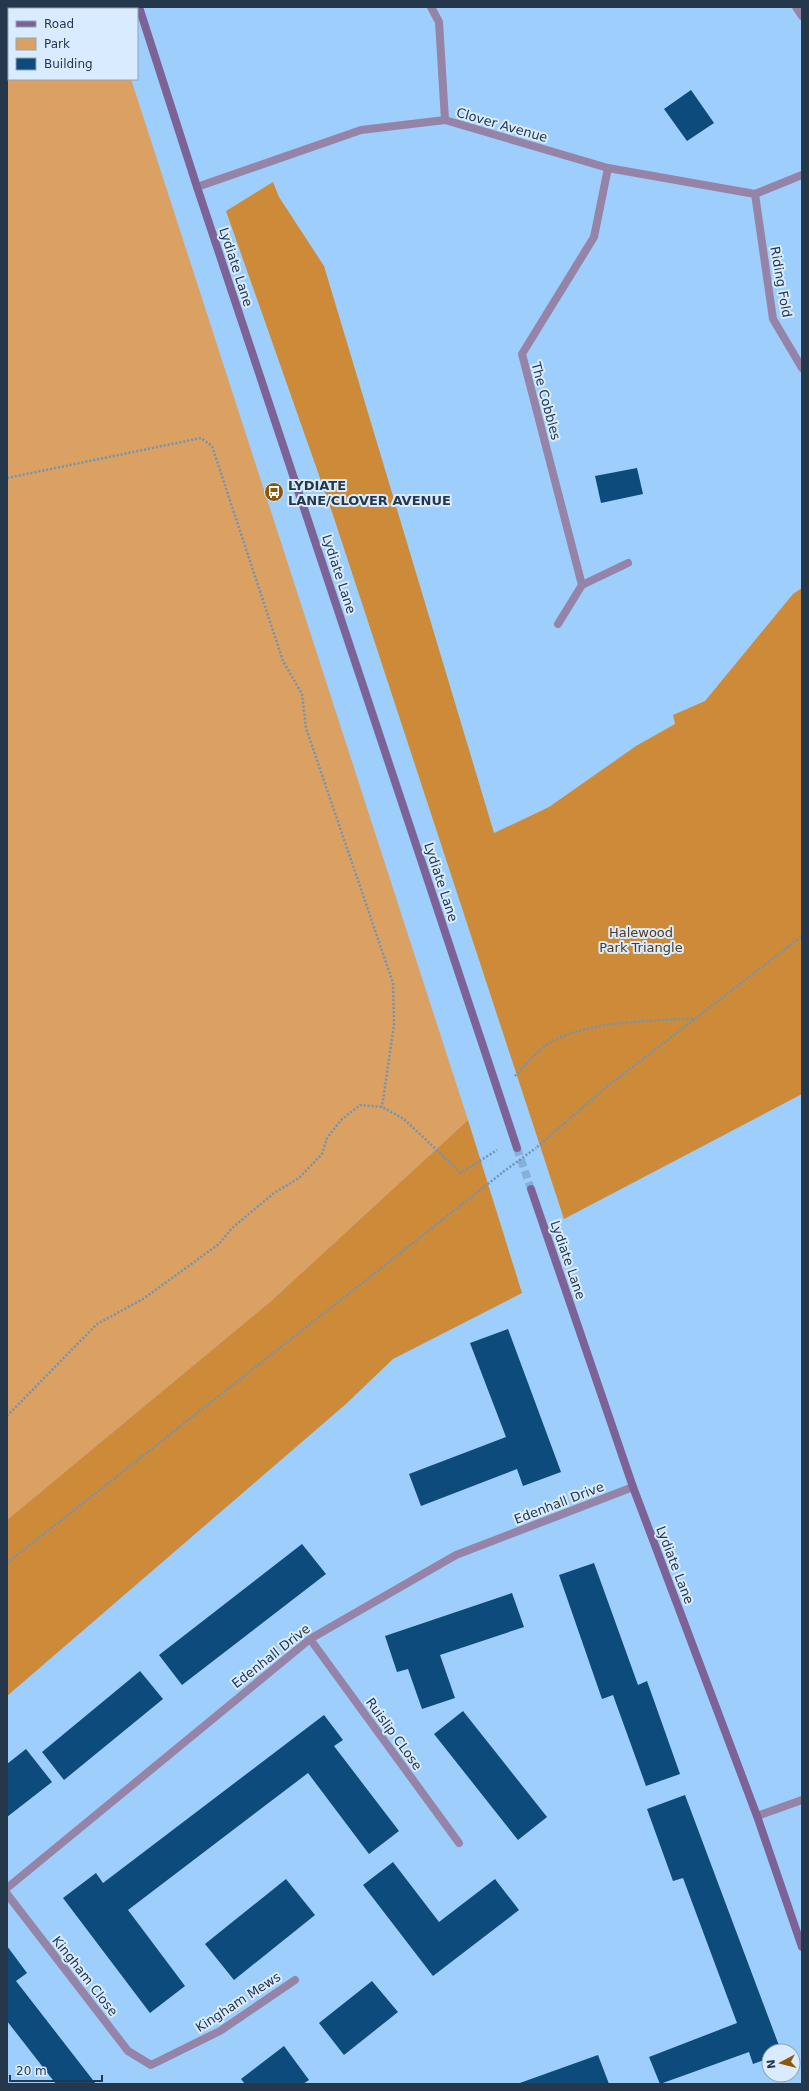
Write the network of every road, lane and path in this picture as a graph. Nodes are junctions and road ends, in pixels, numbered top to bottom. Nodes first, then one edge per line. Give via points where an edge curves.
1 (139, 7) edge
2 (431, 7) edge
3 (796, 7) edge
4 (802, 16) edge
5 (445, 120) junction
6 (608, 168) junction
7 (802, 175) edge
8 (197, 187) junction
9 (756, 194) junction
10 (802, 368) edge
11 (7, 478) edge
12 (628, 563) dead end
13 (582, 585) junction
14 (558, 624) dead end
15 (802, 936) edge
16 (694, 1018) junction
17 (499, 1093) junction
18 (382, 1107) junction
19 (514, 1139) junction
20 (517, 1148) tunnel mouth
21 (531, 1189) tunnel mouth
22 (7, 1416) edge
23 (633, 1487) junction
24 (7, 1563) edge
25 (310, 1638) junction
26 (802, 1800) edge
27 (757, 1816) junction
28 (459, 1843) dead end
29 (7, 1888) edge
30 (7, 1894) edge
31 (802, 1947) edge
32 (295, 1980) dead end
33 (151, 2065) joint

1 - 8 street, Lydiate Lane
2 - 5 street via 439,22
3 - 4 street
5 - 6 street, Clover Avenue
5 - 8 street, Clover Avenue via 362,130
6 - 9 street, Clover Avenue
6 - 13 street, The Cobbles via 594,237 522,354
7 - 9 street
8 - 17 street, Lydiate Lane
9 - 10 street, Riding Fold via 773,319
11 - 18 path via 201,438 212,446 283,661 302,694 306,728 393,983 394,1026
12 - 13 street
13 - 14 street
15 - 16 path
16 - 17 path via 596,1026 568,1034 550,1043
16 - 24 path, bridge via 604,1089 536,1148
17 - 19 street, Lydiate Lane
18 - 19 path via 404,1119 461,1173
18 - 22 path via 360,1105 342,1120 327,1138 322,1154 299,1178 274,1193 232,1228 219,1244 143,1299 97,1324
19 - 20 street, Lydiate Lane
21 - 23 street, Lydiate Lane
23 - 25 street, Edenhall Drive via 456,1556
23 - 27 street, Lydiate Lane
25 - 28 street, Ruislip CLose
25 - 29 street, Edenhall Drive
26 - 27 street
27 - 31 street, Lydiate Lane
30 - 33 street, Kingham Close via 128,2051
32 - 33 street, Kingham Mews via 220,2031

